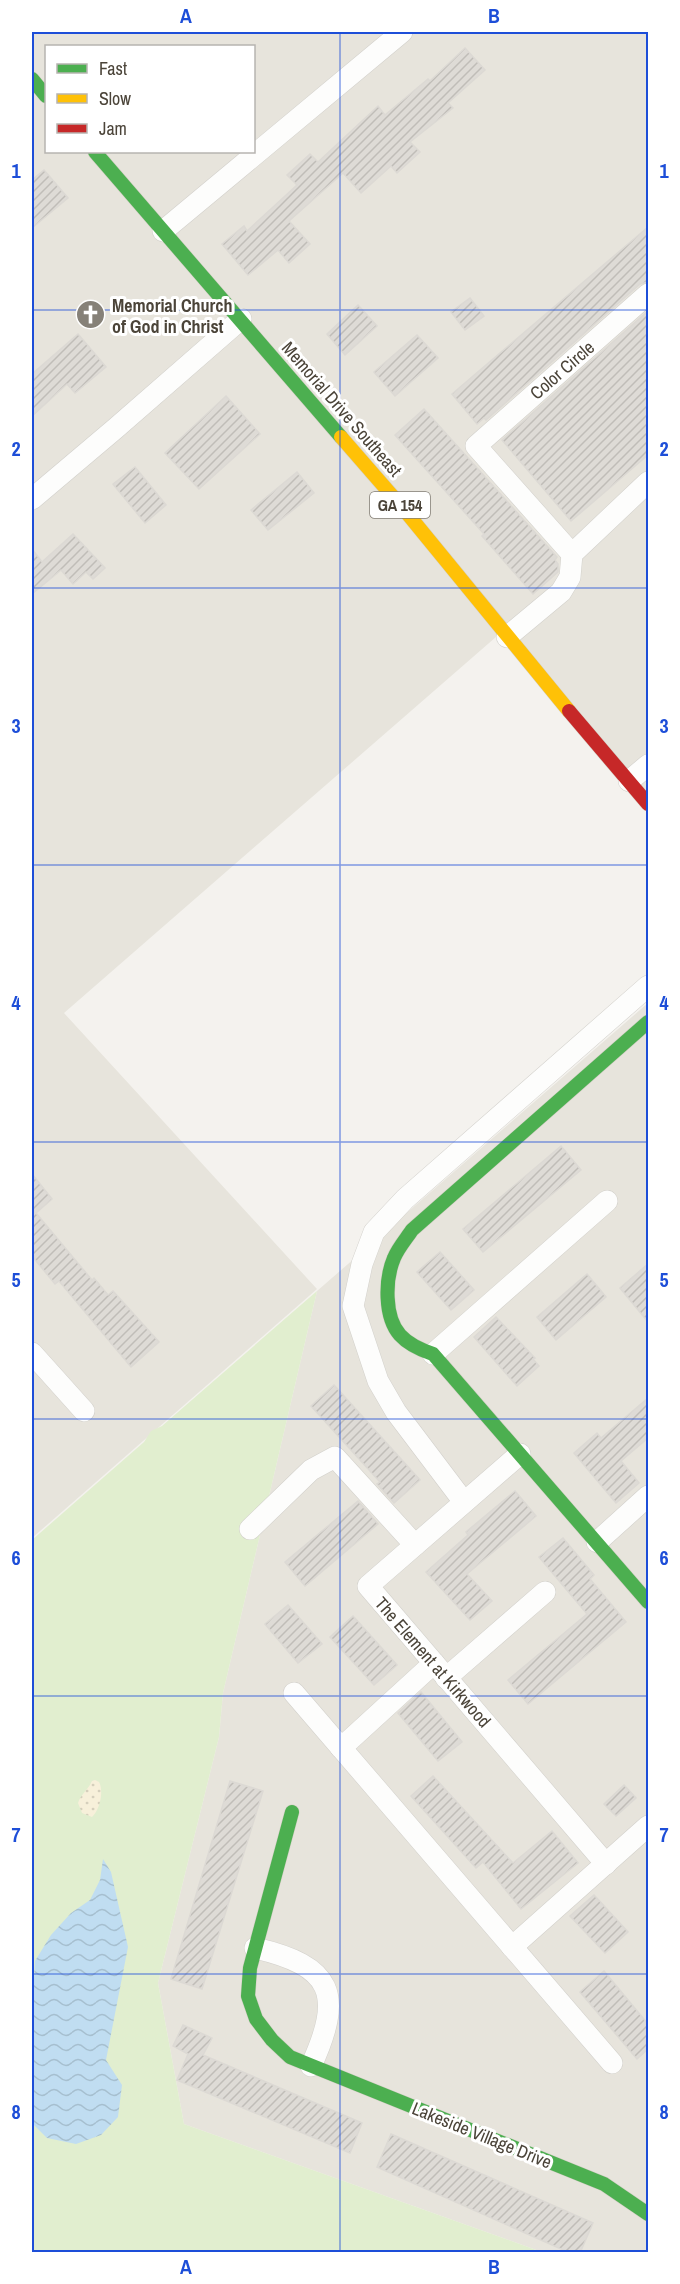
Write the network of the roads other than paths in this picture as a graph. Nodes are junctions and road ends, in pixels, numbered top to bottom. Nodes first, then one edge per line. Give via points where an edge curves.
1 (402, 32) edge
2 (32, 79) edge
3 (45, 95) edge
4 (96, 153) edge
5 (163, 231) junction
6 (648, 294) edge
7 (241, 319) junction
8 (648, 482) edge
9 (32, 499) edge
10 (572, 555) junction
11 (507, 637) junction
12 (648, 765) edge
13 (629, 781) junction
14 (648, 804) edge
15 (648, 986) edge
16 (648, 1022) edge
17 (607, 1201) dead end
18 (397, 1331) junction
19 (365, 1346) junction
20 (32, 1353) edge
21 (433, 1354) junction
22 (84, 1411) dead end
23 (520, 1454) junction
24 (648, 1496) edge
25 (464, 1502) junction
26 (250, 1529) dead end
27 (597, 1542) junction
28 (415, 1545) junction
29 (545, 1592) dead end
30 (648, 1602) edge
31 (440, 1671) junction
32 (294, 1693) dead end
33 (341, 1748) junction
34 (292, 1812) dead end
35 (648, 1826) edge
36 (606, 1864) junction
37 (512, 1947) junction
38 (255, 1948) junction
39 (612, 2063) dead end
40 (311, 2066) junction
41 (648, 2214) edge

1 - 5 street
2 - 3 street
4 - 5 street, Memorial Drive Southeast / GA 154
5 - 7 street, Memorial Drive Southeast / GA 154
6 - 10 street, Color Circle via 476,446
7 - 9 street
7 - 11 street, Memorial Drive Southeast / GA 154
8 - 10 street
10 - 11 street via 570,577 561,592
11 - 13 street, Memorial Drive Southeast / GA 154
12 - 13 street
13 - 14 street, Memorial Drive Southeast / GA 154
15 - 19 street via 405,1199 374,1232 353,1306
16 - 18 street via 412,1230 393,1259 388,1281
17 - 21 street
18 - 19 street
18 - 21 street via 417,1349
19 - 25 street via 378,1381 396,1412
20 - 22 street
21 - 23 street
23 - 25 street, The Element at Kirkwood
23 - 27 street
24 - 27 street
25 - 28 street, The Element at Kirkwood
26 - 28 street via 310,1470 335,1457
27 - 30 street
28 - 31 street, The Element at Kirkwood via 368,1586
29 - 31 street
31 - 33 street
31 - 36 street, The Element at Kirkwood
32 - 33 street
33 - 37 street
34 - 38 street, Lakeside Village Drive
35 - 36 street
36 - 37 street
37 - 39 street
38 - 40 street, Lakeside Village Drive via 248,1996 256,2019 290,2057
38 - 40 street via 286,1955 311,1968 326,1989 329,2016
40 - 41 street, Lakeside Village Drive via 604,2184

